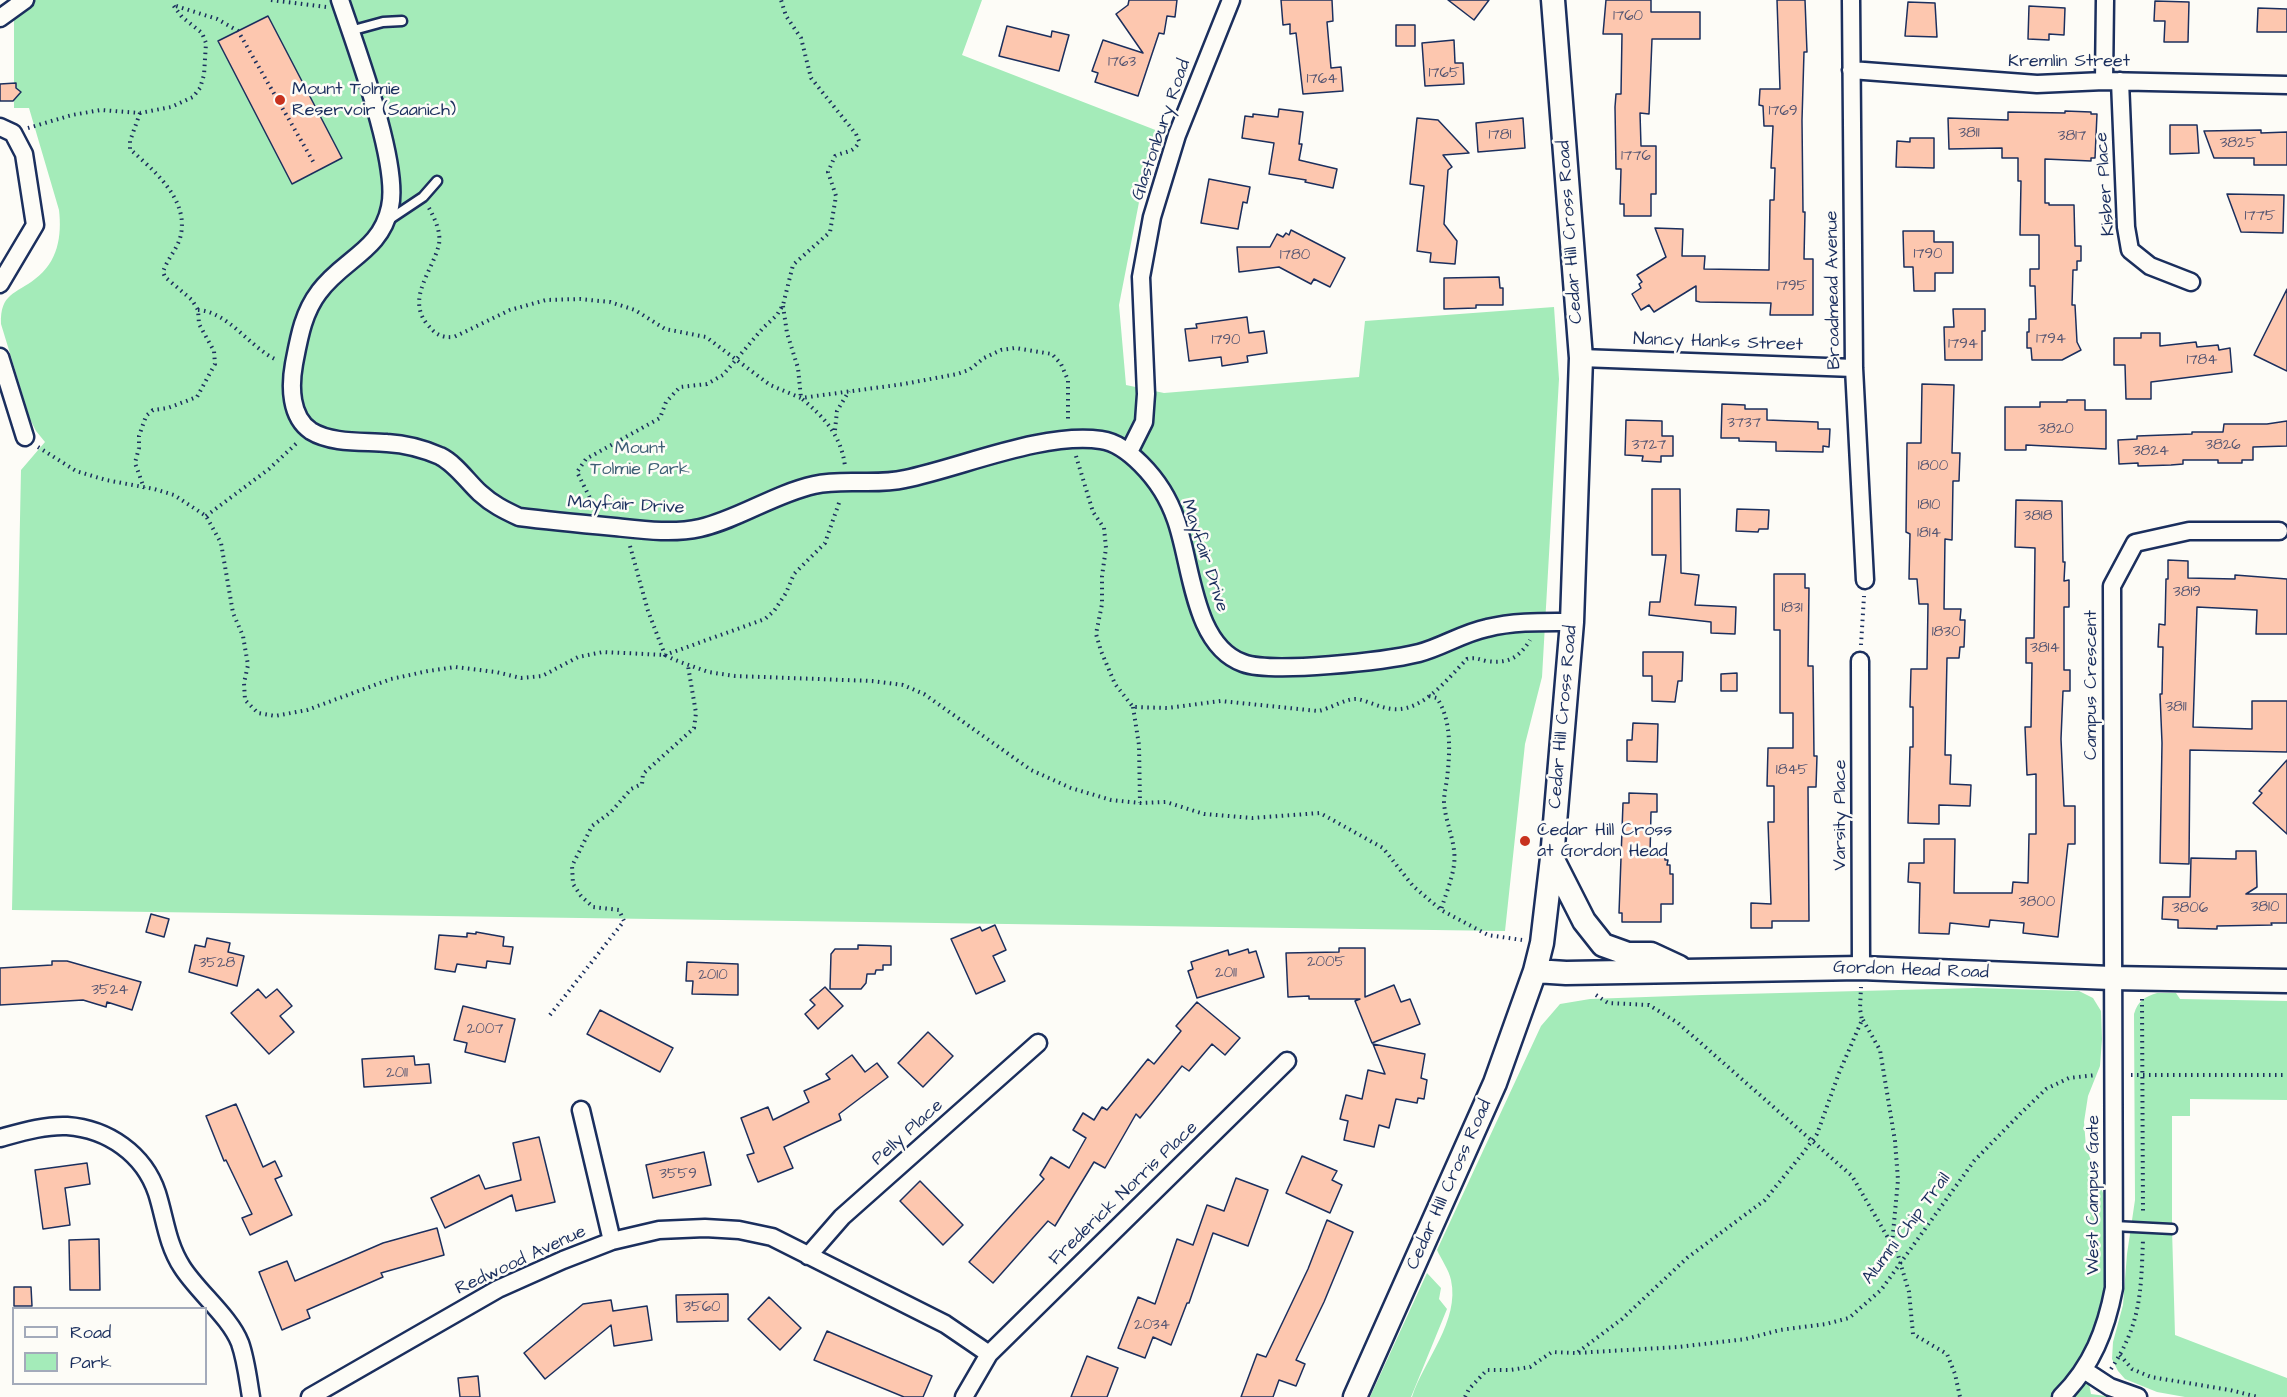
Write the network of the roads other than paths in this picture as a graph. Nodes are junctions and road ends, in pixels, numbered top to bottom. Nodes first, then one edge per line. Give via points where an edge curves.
1 (25, 0) edge
2 (1231, 0) edge
3 (1553, 0) edge
4 (1851, 0) edge
5 (2105, 0) edge
6 (340, 1) edge
7 (0, 18) edge
8 (402, 21) dead end
9 (350, 31) junction
10 (1851, 70) junction
11 (2112, 81) junction
12 (2287, 85) edge
13 (7, 130) edge
14 (437, 181) dead end
15 (386, 222) junction
16 (2191, 282) dead end
17 (0, 284) edge
18 (0, 357) edge
19 (1581, 358) junction
20 (1854, 368) junction
21 (25, 437) road end
22 (1130, 452) junction
23 (2279, 531) dead end
24 (1865, 580) road end
25 (1572, 622) junction
26 (1860, 661) road end
27 (1552, 858) junction
28 (1861, 968) junction
29 (1684, 969) junction
30 (1535, 971) junction
31 (2111, 978) junction
32 (2287, 981) edge
33 (1038, 1043) dead end
34 (1287, 1061) dead end
35 (581, 1110) dead end
36 (0, 1138) edge
37 (2114, 1226) junction
38 (2172, 1229) dead end
39 (612, 1241) junction
40 (808, 1256) junction
41 (989, 1354) junction
42 (2084, 1370) junction
43 (251, 1397) edge
44 (310, 1397) edge
45 (964, 1397) edge
46 (1355, 1397) edge
47 (2061, 1397) edge
48 (2138, 1397) edge

1 - 7 street
2 - 22 street, Glastonbury Road via 1177,135 1152,217 1141,277 1144,422
3 - 19 main road, Cedar Hill Cross Road
4 - 10 street, Broadmead Avenue
5 - 11 street, Kisber Place
6 - 9 street
8 - 9 lane
9 - 15 street via 391,176 391,204
10 - 11 street, Kremlin Street via 2037,84
10 - 20 street, Broadmead Avenue
11 - 12 street, Kremlin Street
11 - 16 street, Kisber Place via 2130,250 2150,266
13 - 17 street via 24,154 35,225
14 - 15 lane via 423,197
15 - 22 street, Mayfair Drive via 370,245 330,280 312,302 301,327 293,370 291,393 296,411 311,430 325,436 391,443 442,456 480,494 519,517 656,531 699,528 787,492 818,484 902,480 1048,442 1105,440
18 - 21 street
19 - 20 street, Nancy Hanks Street
19 - 25 main road, Cedar Hill Cross Road
20 - 24 street, Broadmead Avenue
22 - 25 street, Mayfair Drive via 1156,480 1176,519 1202,617 1212,639 1225,654 1244,664 1268,668 1307,666 1419,653 1491,627
23 - 31 street, Campus Crescent via 2189,531 2135,543 2112,586
25 - 27 main road, Cedar Hill Cross Road
26 - 28 street, Varsity Place
27 - 29 main road via 1584,921 1604,945 1628,954 1651,954
27 - 30 main road, Cedar Hill Cross Road
28 - 29 main road, Gordon Head Road
28 - 31 main road, Gordon Head Road
29 - 30 main road, Gordon Head Road
30 - 46 main road, Cedar Hill Cross Road via 1495,1083
31 - 32 main road, Gordon Head Road
31 - 37 street, West Campus Gate
33 - 40 street, Pelly Place via 843,1217
34 - 41 street, Frederick Norris Place
35 - 39 street
36 - 43 street via 38,1128 67,1126 94,1131 131,1151 156,1191 170,1243 181,1266 239,1342
37 - 38 lane
37 - 42 street, West Campus Gate via 2110,1309
39 - 40 street, Redwood Avenue via 659,1230 739,1230 772,1237
39 - 44 street, Redwood Avenue via 498,1289
40 - 41 street, Redwood Avenue via 945,1324
41 - 45 street, Frederick Norris Place
42 - 47 street, West Campus Gate
42 - 48 street

